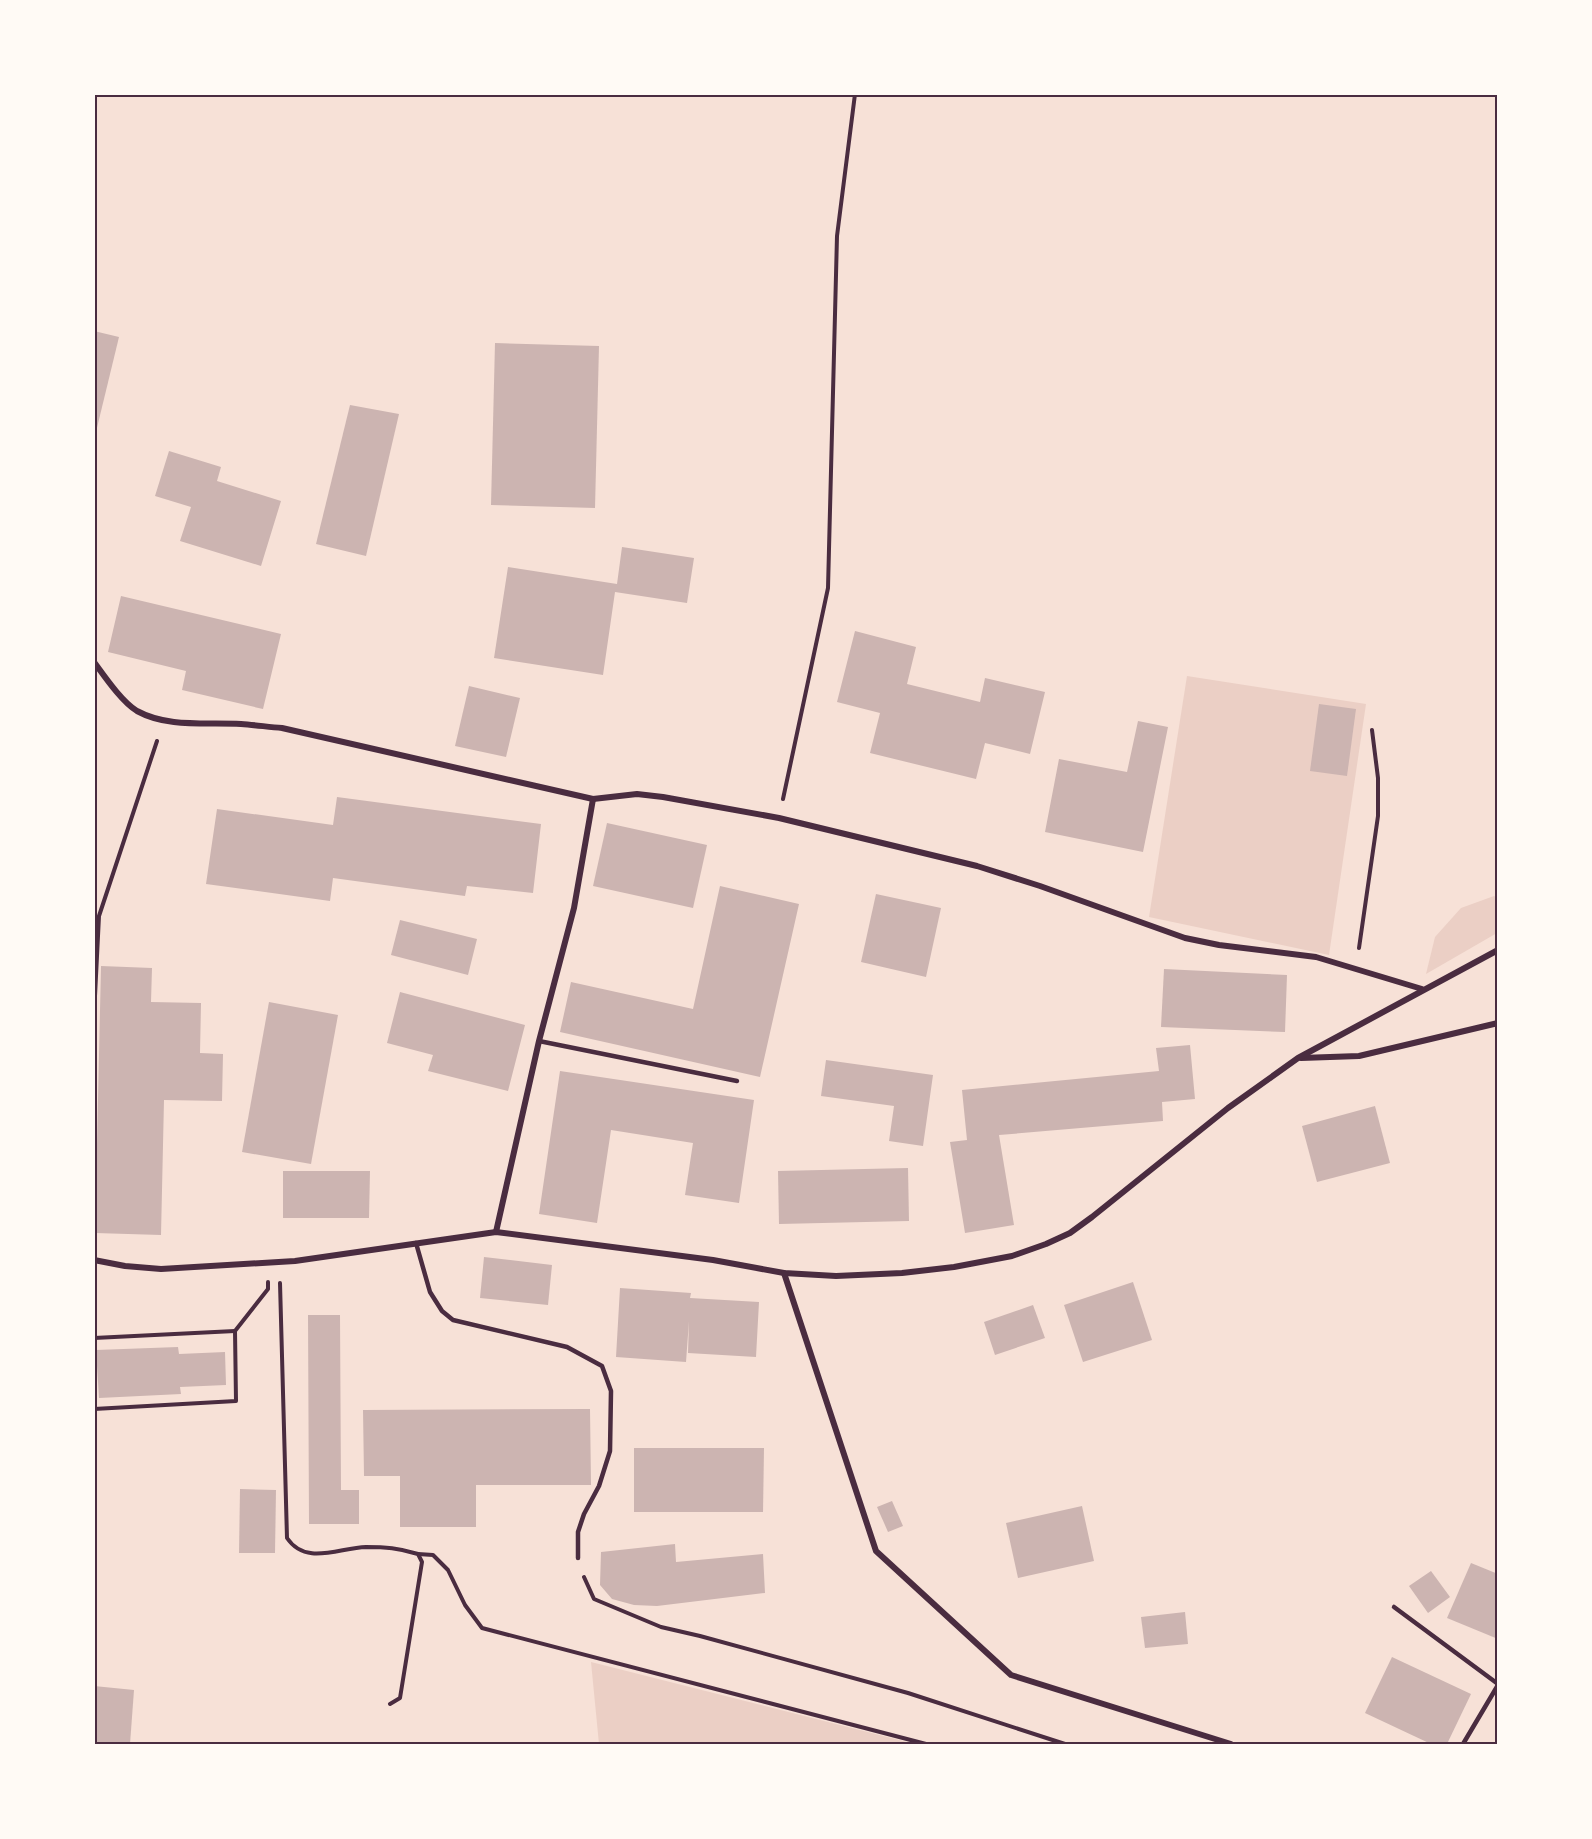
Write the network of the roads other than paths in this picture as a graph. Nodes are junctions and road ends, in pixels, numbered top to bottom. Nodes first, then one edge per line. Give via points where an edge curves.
1 (94, 662) edge
2 (593, 799) junction
3 (1497, 950) edge
4 (1422, 989) junction
5 (1497, 1023) edge
6 (539, 1041) junction
7 (1298, 1058) junction
8 (737, 1081) dead end
9 (496, 1232) junction
10 (415, 1243) junction
11 (94, 1260) edge
12 (784, 1273) junction
13 (578, 1558) road end
14 (1394, 1608) dead end
15 (1497, 1685) edge
16 (1231, 1744) edge
17 (1463, 1744) edge

1 - 2 street via 135,710 163,721 282,728
2 - 4 street via 637,794 779,818 977,866 1185,938 1316,957
2 - 6 street via 574,908
3 - 4 street
4 - 7 street
5 - 7 street via 1359,1056
6 - 8 lane
6 - 9 street
7 - 12 street via 1228,1108 1092,1217 1046,1245 1012,1256 902,1274
9 - 10 street
9 - 12 street
10 - 11 street via 294,1261 161,1269
10 - 13 lane via 430,1292 453,1320 567,1347 602,1366 611,1390 610,1451 578,1532
12 - 16 street via 876,1551 1011,1676
14 - 15 lane
15 - 17 lane

